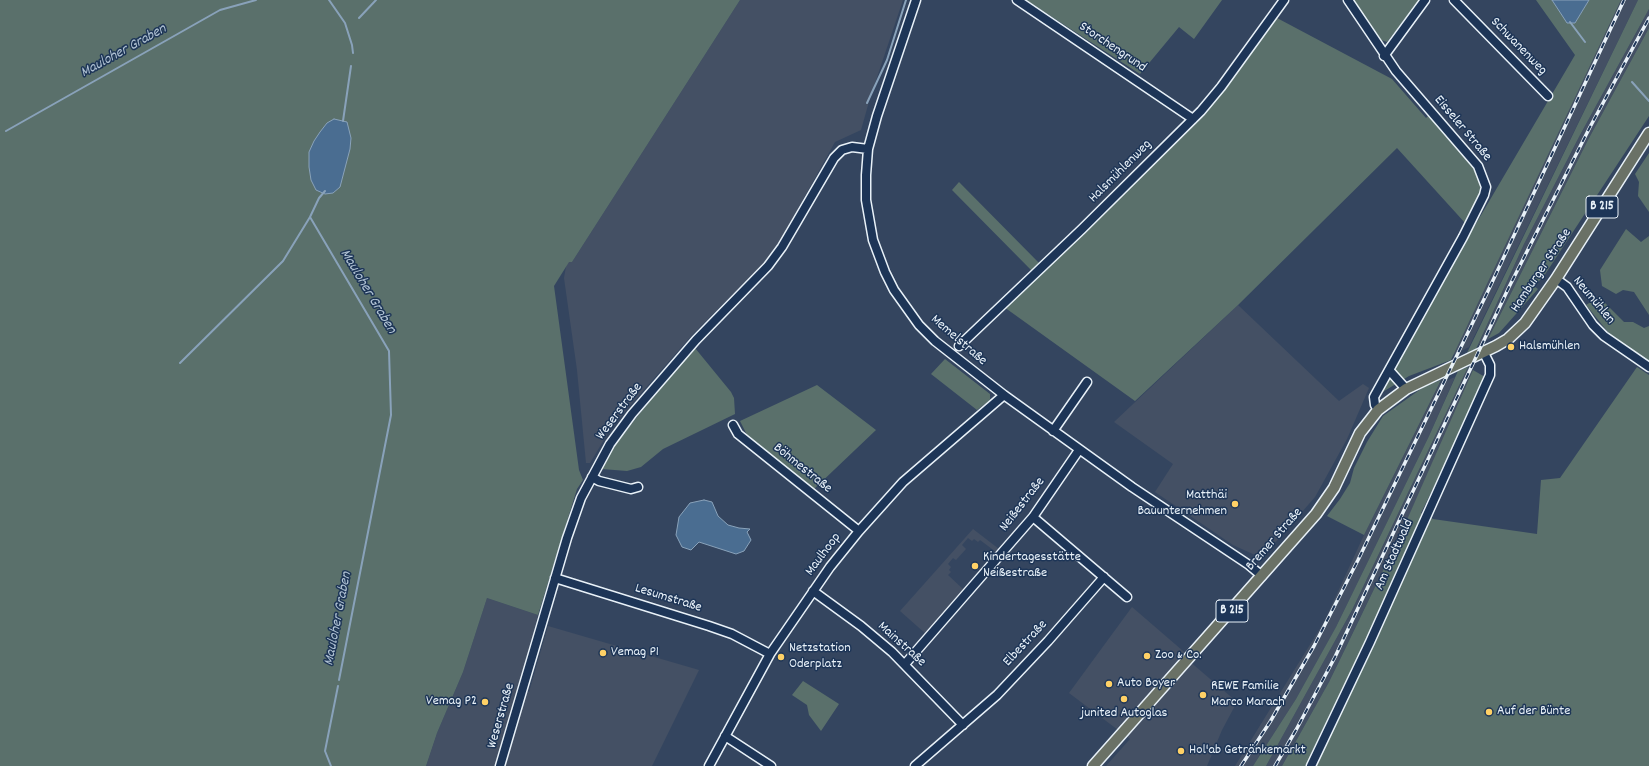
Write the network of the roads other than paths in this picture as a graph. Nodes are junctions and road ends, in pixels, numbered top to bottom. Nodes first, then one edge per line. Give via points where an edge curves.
1 (916, 0) edge
2 (1017, 0) edge
3 (1284, 0) edge
4 (1348, 0) edge
5 (1425, 0) edge
6 (1454, 0) edge
7 (1384, 56) junction
8 (1548, 96) dead end
9 (1193, 119) junction
10 (1649, 133) edge
11 (868, 149) junction
12 (1556, 279) junction
13 (959, 346) dead end
14 (1484, 353) junction
15 (1649, 367) edge
16 (1389, 370) junction
17 (1087, 382) dead end
18 (1406, 389) junction
19 (1004, 395) junction
20 (1378, 410) junction
21 (733, 425) dead end
22 (1052, 431) junction
23 (1079, 450) junction
24 (592, 477) junction
25 (638, 487) dead end
26 (1033, 517) junction
27 (859, 531) junction
28 (1262, 576) junction
29 (1104, 577) junction
30 (555, 578) junction
31 (813, 591) junction
32 (1127, 597) dead end
33 (770, 654) junction
34 (905, 664) junction
35 (964, 725) junction
36 (725, 736) junction
37 (500, 766) edge
38 (709, 766) edge
39 (771, 766) edge
40 (915, 766) edge
41 (1093, 766) edge
42 (1311, 766) edge

1 - 11 street, Memelstraße
2 - 9 street, Storchengrund
3 - 9 street, Halsmühlenweg via 1221,87
4 - 7 street, Eisseler Straße
5 - 7 street
6 - 8 street, Schwanenweg
7 - 16 street, Eisseler Straße via 1478,166 1486,187 1463,237
9 - 13 street, Halsmühlenweg
10 - 12 main road, Hamburger Straße / B 215
11 - 19 street, Memelstraße via 866,200 870,226 878,254 894,290 919,325 935,341
11 - 24 street, Weserstraße via 852,146 842,150 834,158 782,247 768,266 696,340 632,414 610,444
12 - 14 main road, Hamburger Straße / B 215 via 1525,323 1508,339
12 - 15 street, Neumühlen via 1567,287 1604,336
14 - 18 main road, Bremer Straße / B 215
14 - 42 street, Am Stadtwald via 1490,365 1490,375 1370,642
16 - 18 street
16 - 20 street, Eisseler Straße via 1374,397
17 - 22 street
18 - 20 main road, Bremer Straße / B 215
19 - 22 street, Memelstraße
19 - 27 street, Maulhoop via 903,482
20 - 28 main road, Bremer Straße / B 215 via 1360,433 1325,503
21 - 27 street, Böhmestraße via 738,434
22 - 23 street, Memelstraße
23 - 26 street, Neißestraße
23 - 28 street, Memelstraße
24 - 25 street via 631,489
24 - 30 street, Weserstraße via 566,538
26 - 29 street
26 - 34 street, Neißestraße
27 - 31 street, Maulhoop
28 - 41 main road, Bremer Straße / B 215
29 - 32 street
29 - 35 street, Elbestraße via 997,695
30 - 33 street, Lesumstraße via 724,631
30 - 37 street, Weserstraße
31 - 33 street, Maulhoop
31 - 34 street, Mainstraße via 861,626
33 - 36 street, Maulhoop
34 - 35 street, Mainstraße
35 - 40 street, Elbestraße
36 - 38 street, Maulhoop
36 - 39 street

